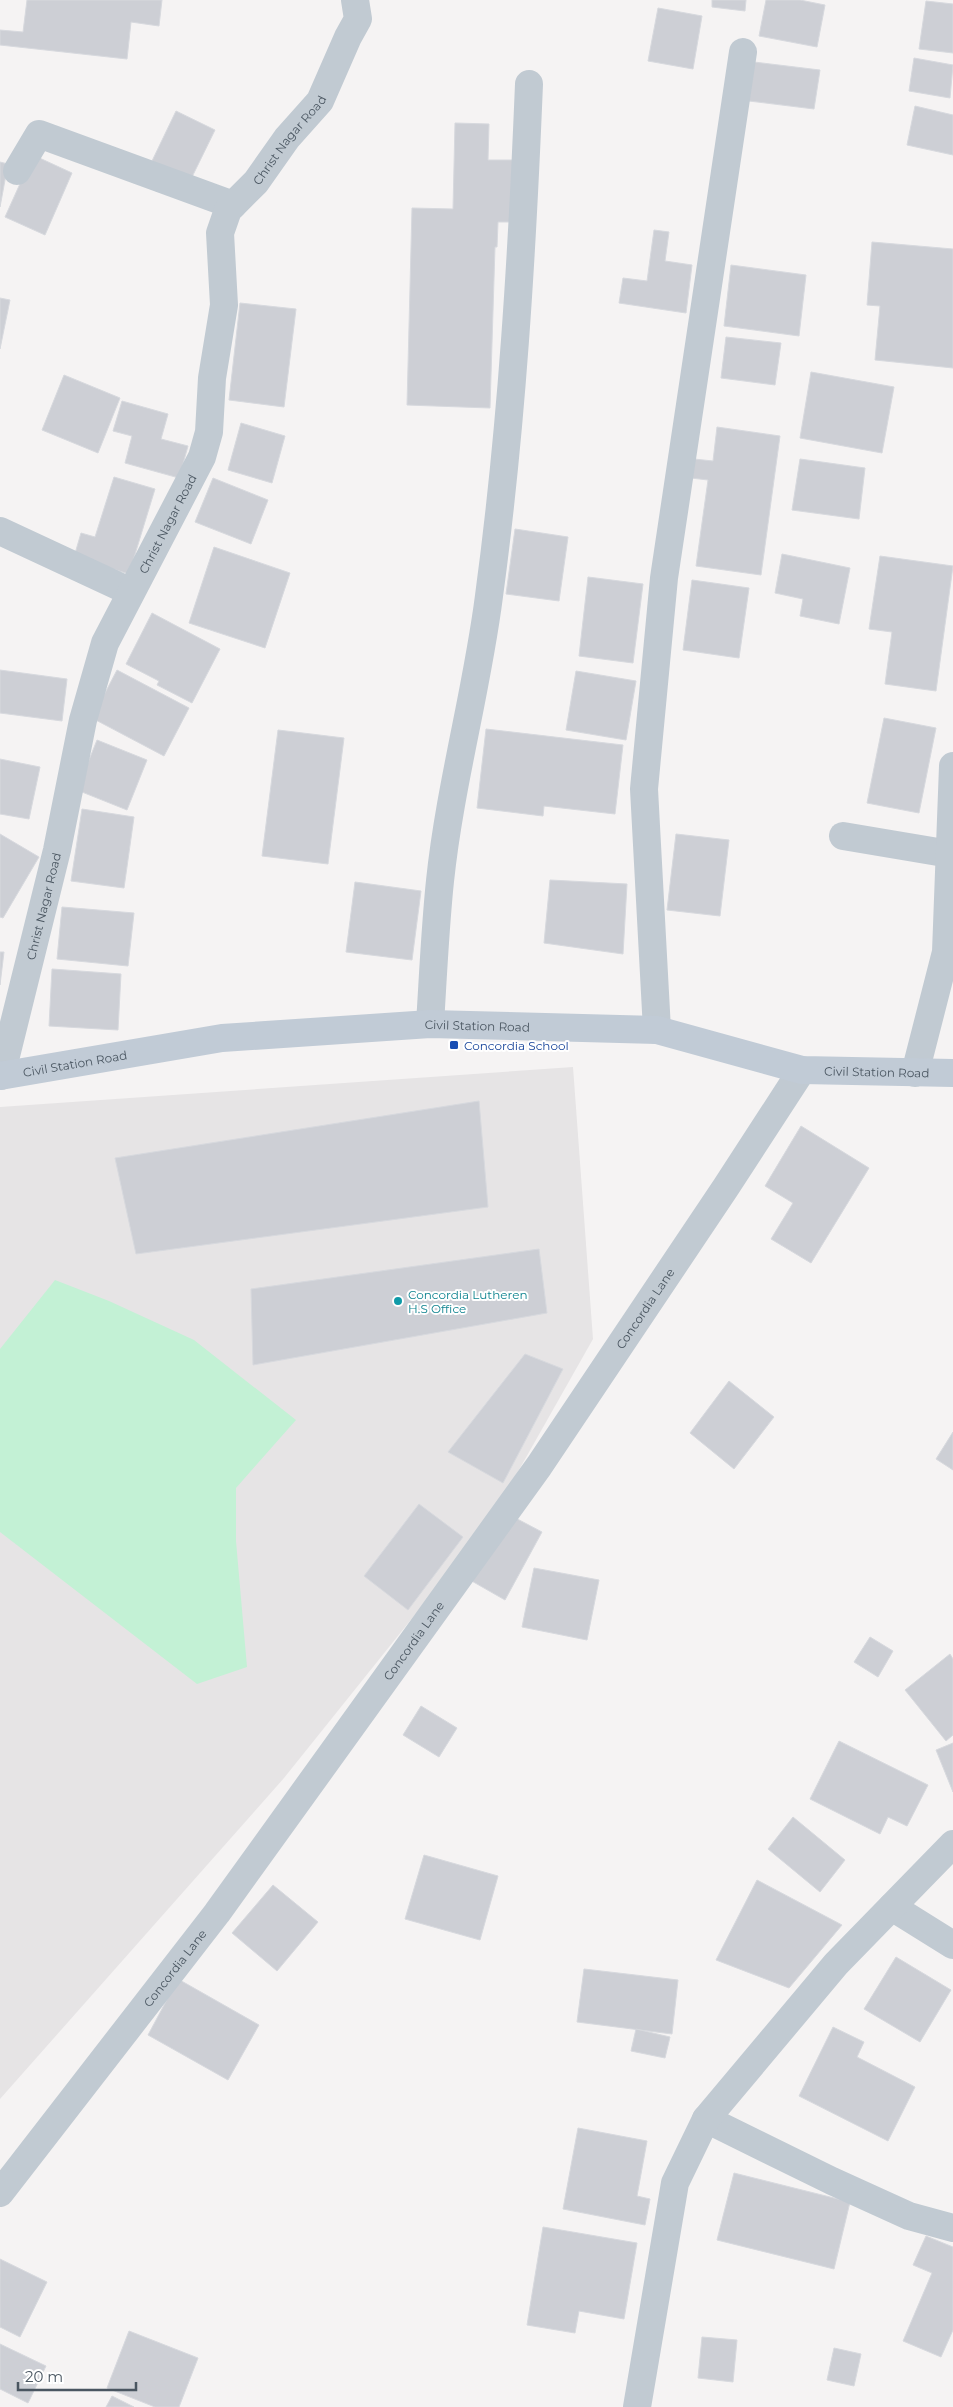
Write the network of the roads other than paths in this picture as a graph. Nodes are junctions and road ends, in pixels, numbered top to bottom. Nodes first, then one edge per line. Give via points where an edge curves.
1 (355, 0) edge
2 (743, 52) dead end
3 (529, 84) dead end
4 (16, 171) dead end
5 (233, 205) junction
6 (0, 531) edge
7 (131, 592) junction
8 (953, 766) edge
9 (843, 836) dead end
10 (950, 854) junction
11 (430, 1024) junction
12 (657, 1030) junction
13 (802, 1070) junction
14 (916, 1073) junction
15 (953, 1073) edge
16 (0, 1076) edge
17 (953, 1844) edge
18 (892, 1907) junction
19 (953, 1945) edge
20 (706, 2119) junction
21 (0, 2193) edge
22 (953, 2228) edge
23 (639, 2406) edge

1 - 5 street, Christ Nagar Road via 358,19 320,101 287,138 256,182
2 - 12 street via 664,578 644,789
3 - 11 street via 522,256 509,425 489,598 440,881
4 - 5 street via 39,134
5 - 7 street, Christ Nagar Road via 228,210 220,234 224,305 205,449
6 - 7 street
7 - 16 street, Christ Nagar Road via 105,642 83,720 57,850
8 - 10 street
9 - 10 street
10 - 14 street via 946,952
11 - 12 main road, Civil Station Road
11 - 16 main road, Civil Station Road via 222,1038
12 - 13 main road, Civil Station Road
13 - 14 main road, Civil Station Road
13 - 21 street, Concordia Lane via 539,1466 217,1913
14 - 15 main road, Civil Station Road
17 - 18 street
18 - 19 street
18 - 20 street via 836,1964
20 - 22 street via 832,2182 909,2216
20 - 23 street via 675,2184

